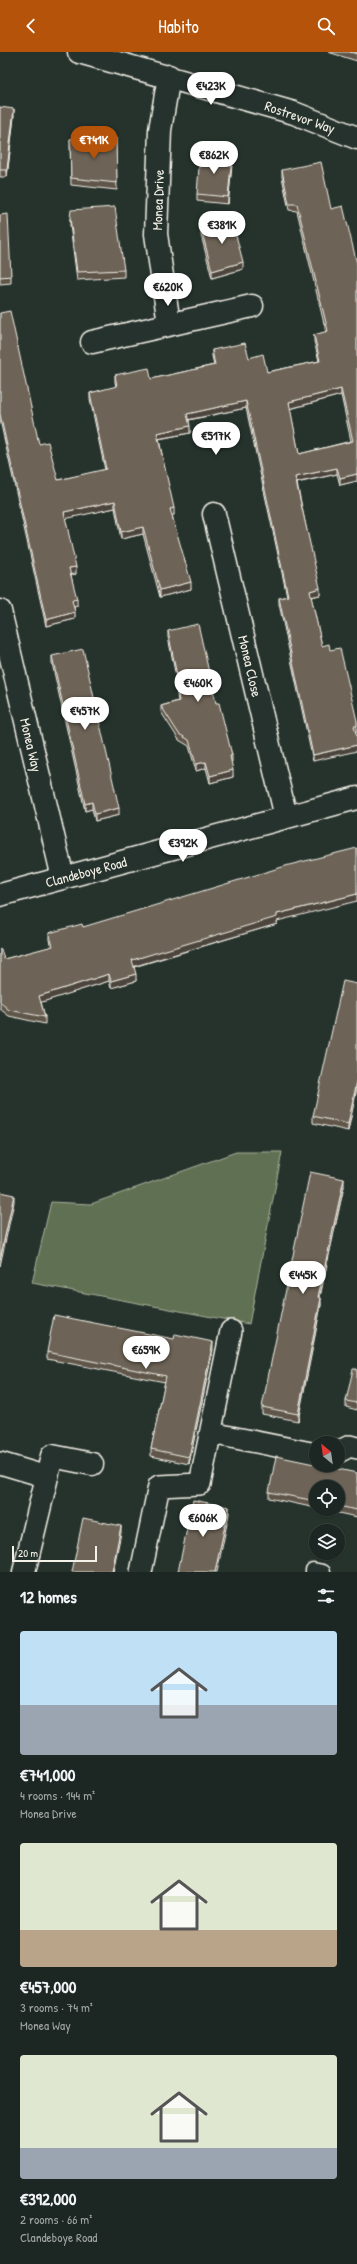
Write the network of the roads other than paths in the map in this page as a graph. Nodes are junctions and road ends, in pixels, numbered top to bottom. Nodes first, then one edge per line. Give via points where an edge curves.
1 (79, 52) edge
2 (169, 76) junction
3 (357, 138) edge
4 (252, 306) dead end
5 (169, 324) junction
6 (92, 342) dead end
7 (214, 514) dead end
8 (0, 611) edge
9 (357, 798) edge
10 (286, 817) junction
11 (62, 878) junction
12 (0, 895) edge
13 (231, 1331) dead end
14 (211, 1433) junction
15 (345, 1448) edge
16 (357, 1448) edge
17 (309, 1453) edge
18 (0, 1463) edge
19 (92, 1464) dead end
20 (47, 1477) junction
21 (24, 1572) edge
22 (141, 1572) edge
23 (313, 1572) edge
24 (324, 1572) edge

1 - 2 street, Rostrevor Way
2 - 3 street, Rostrevor Way via 294,112
2 - 5 street, Monea Drive via 160,130 156,234
4 - 5 street
5 - 6 street
7 - 10 street, Monea Close
8 - 11 street, Monea Way
9 - 10 street, Clandeboye Road
10 - 11 street, Clandeboye Road
11 - 12 street, Clandeboye Road
13 - 14 street
14 - 17 street
14 - 22 street via 200,1484 159,1486
15 - 16 street via 350,1446
18 - 20 street
19 - 20 street via 52,1456
20 - 21 street
23 - 24 lane

